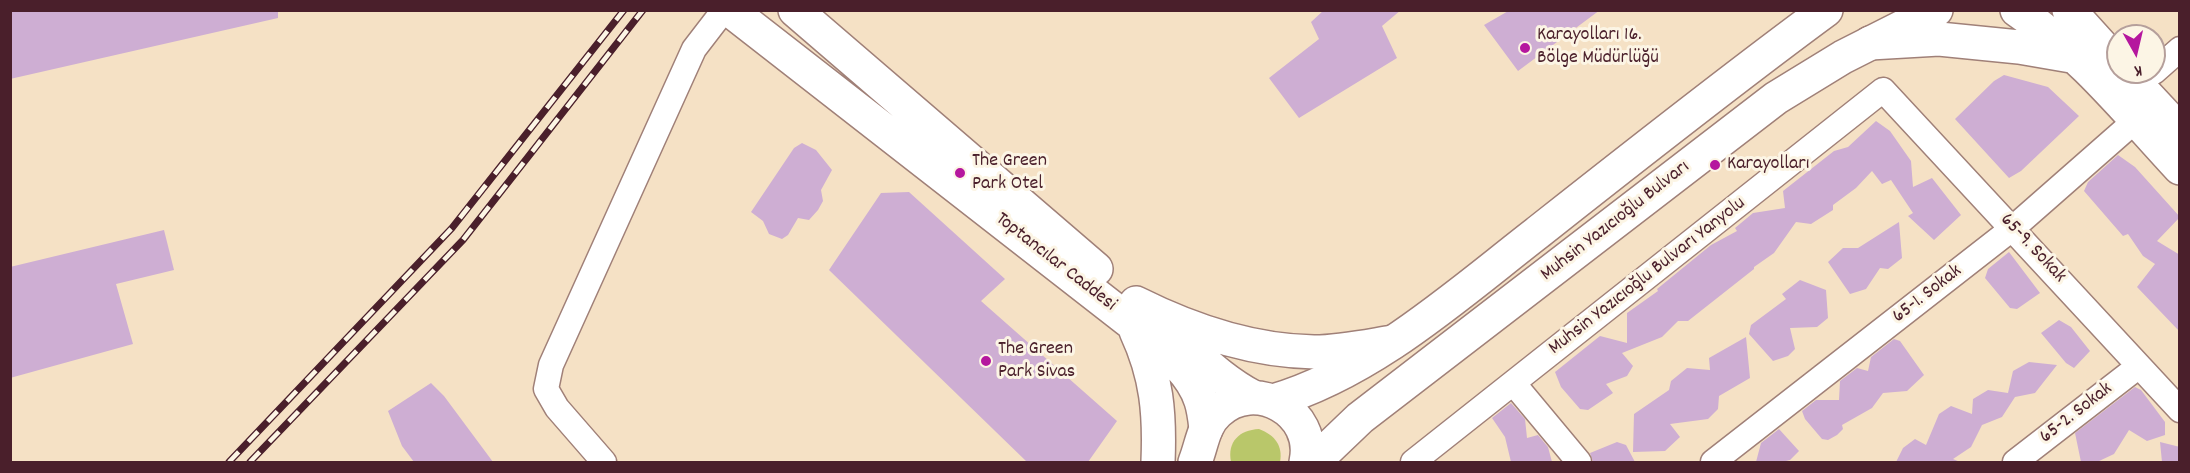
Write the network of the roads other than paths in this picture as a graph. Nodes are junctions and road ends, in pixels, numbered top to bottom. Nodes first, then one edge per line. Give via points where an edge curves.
1 (795, 10) edge
2 (1826, 10) edge
3 (1936, 10) edge
4 (2017, 10) edge
5 (731, 12) edge
6 (2079, 27) edge
7 (1870, 43) junction
8 (2106, 48) edge
9 (2180, 49) edge
10 (2166, 57) edge
11 (2146, 84) edge
12 (1883, 90) joint
13 (2136, 120) junction
14 (2180, 131) edge
15 (2180, 168) edge
16 (2013, 228) junction
17 (1135, 314) junction
18 (1393, 342) junction
19 (2139, 366) junction
20 (1514, 384) junction
21 (1263, 399) junction
22 (2180, 410) edge
23 (1201, 451) edge
24 (604, 462) edge
25 (1158, 462) edge
26 (1306, 462) edge
27 (1314, 462) edge
28 (1413, 462) edge
29 (1579, 462) edge
30 (1713, 462) edge
31 (2015, 462) edge

1 - 17 main road, Toptancılar Caddesi
2 - 18 main road, Muhsin Yazıcıoğlu Bulvarı
3 - 7 main road, Muhsin Yazıcıoğlu Bulvarı
4 - 6 main road via 2038,25
5 - 17 main road, Toptancılar Caddesi
5 - 24 street via 694,49 550,364 546,389 557,408
6 - 7 main road via 2019,47 1939,39
6 - 8 main road
6 - 13 main road via 2099,78
7 - 27 main road, Muhsin Yazıcıoğlu Bulvarı via 1776,98 1360,418
9 - 10 street
11 - 14 main road
12 - 16 street, 65-9. Sokak
12 - 20 street, Muhsin Yazıcıoğlu Bulvarı Yanyolu
13 - 15 main road
13 - 16 street, 65-1. Sokak
16 - 19 street, 65-9. Sokak
16 - 30 street, 65-1. Sokak
17 - 18 main road via 1267,347 1316,352
17 - 21 main road, Toptancılar Caddesi via 1235,388
17 - 23 main road, Toptancılar Caddesi via 1197,391 1201,400
17 - 25 main road via 1158,407
18 - 21 main road, Muhsin Yazıcıoğlu Bulvarı via 1309,388
19 - 22 street, 65-9. Sokak
19 - 31 street, 65-2. Sokak
20 - 28 street, Muhsin Yazıcıoğlu Bulvarı Yanyolu
20 - 29 street
21 - 23 main road, Muhsin Yazıcıoğlu Bulvarı via 1227,404 1217,412
21 - 26 main road via 1290,410 1299,421 1305,433

